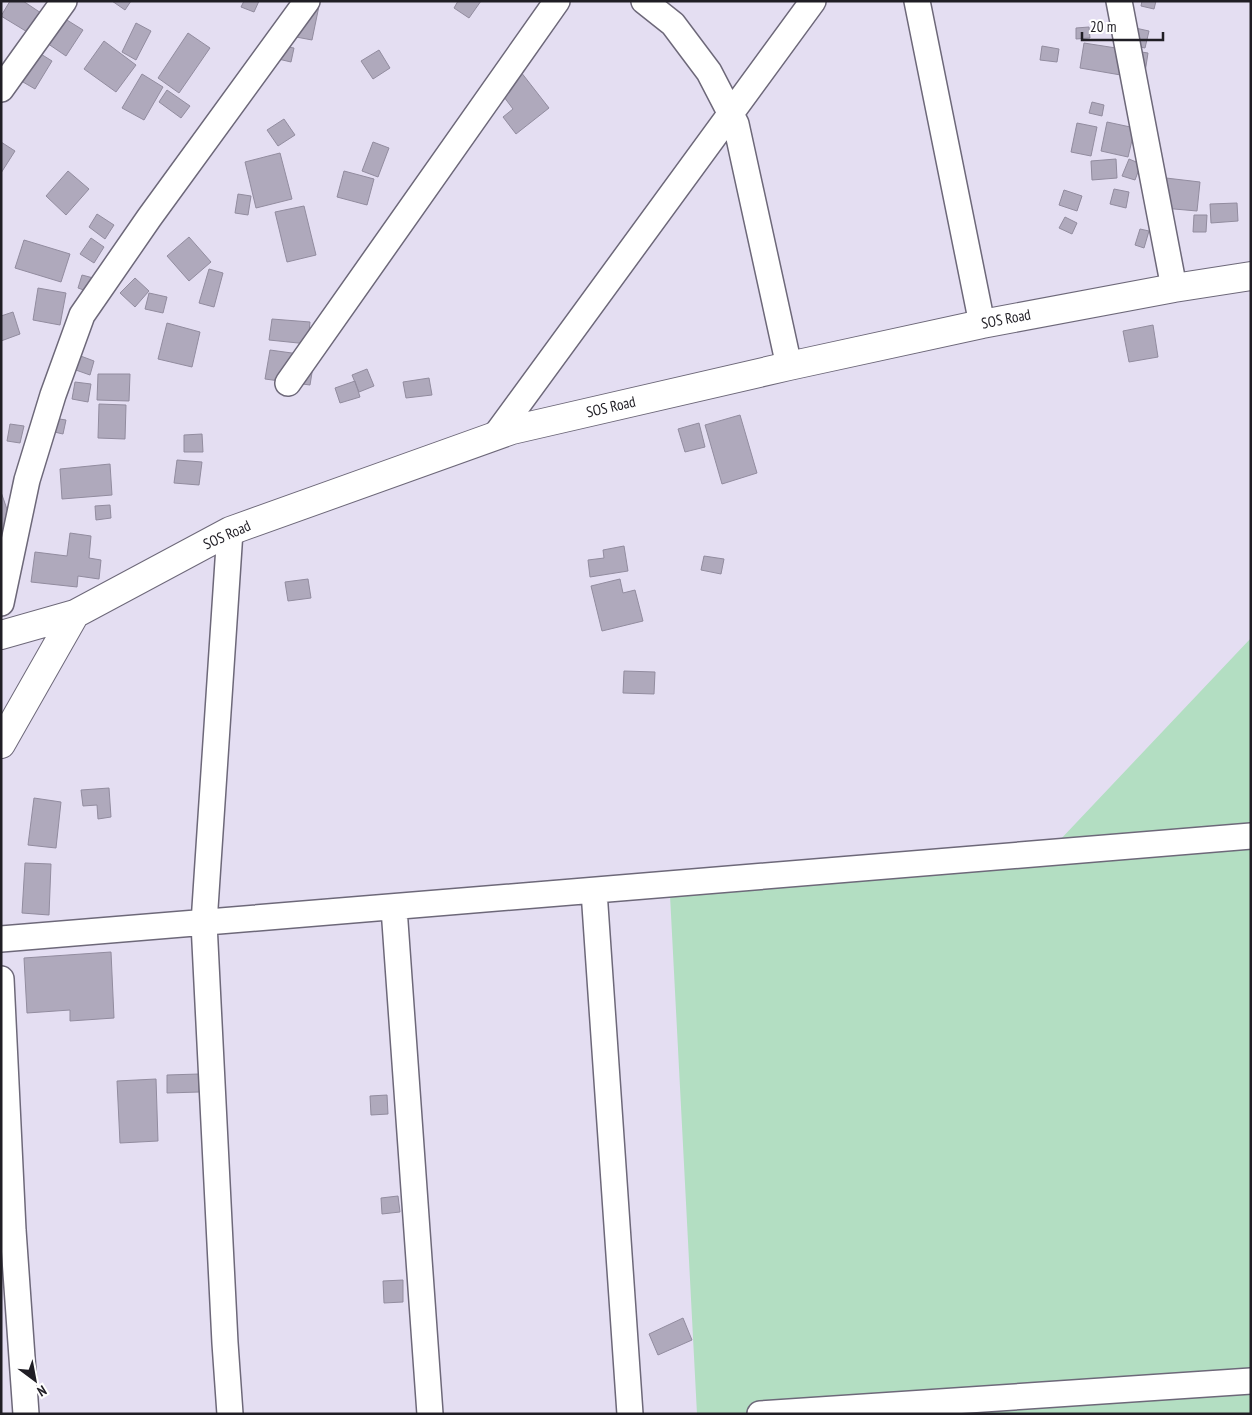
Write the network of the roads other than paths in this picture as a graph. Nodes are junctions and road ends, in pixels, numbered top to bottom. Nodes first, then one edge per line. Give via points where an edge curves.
1 (64, 1) edge
2 (307, 1) edge
3 (557, 1) edge
4 (644, 1) edge
5 (813, 1) edge
6 (917, 1) edge
7 (1118, 1) edge
8 (1, 89) edge
9 (731, 114) junction
10 (1251, 276) edge
11 (1174, 288) junction
12 (982, 324) junction
13 (789, 366) junction
14 (288, 383) dead end
15 (495, 436) junction
16 (230, 531) junction
17 (1, 603) edge
18 (75, 614) junction
19 (1, 635) edge
20 (1, 744) edge
21 (1251, 836) edge
22 (594, 891) junction
23 (394, 908) junction
24 (204, 924) junction
25 (1, 939) edge
26 (1, 979) edge
27 (1251, 1381) edge
28 (26, 1414) edge
29 (230, 1414) edge
30 (430, 1414) edge
31 (630, 1414) edge
32 (760, 1414) edge

1 - 8 street
2 - 17 street via 82,315 27,480
3 - 14 street
4 - 9 street via 673,24 709,72
5 - 9 street
6 - 12 street
7 - 11 street
9 - 13 street via 736,124
9 - 15 street
10 - 11 street, SOS Road
11 - 12 street, SOS Road
12 - 13 street, SOS Road
13 - 15 street, SOS Road
15 - 16 street, SOS Road
16 - 18 street, SOS Road
16 - 24 street
18 - 19 street, SOS Road
18 - 20 street
21 - 22 street
22 - 23 street
22 - 31 street
23 - 24 street
23 - 30 street
24 - 25 street
24 - 29 street
26 - 28 street
27 - 32 street

